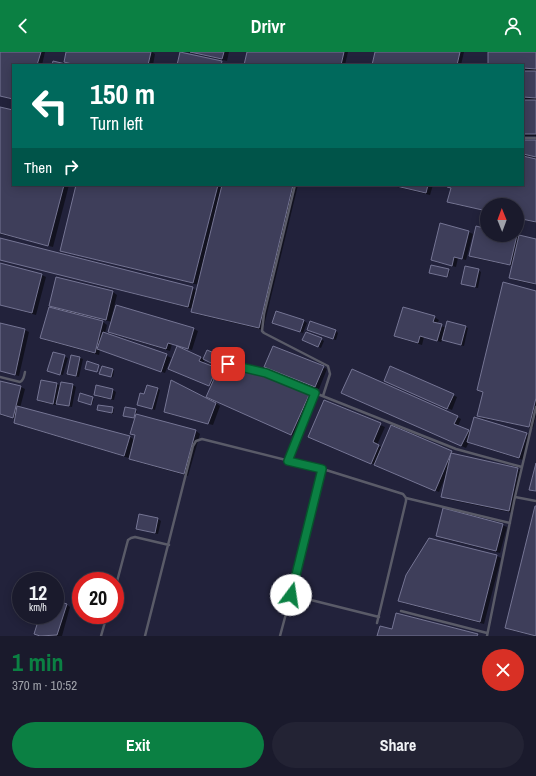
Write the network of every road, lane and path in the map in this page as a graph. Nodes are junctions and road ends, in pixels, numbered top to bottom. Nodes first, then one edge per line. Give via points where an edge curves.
1 (524, 138) edge
2 (536, 138) edge
3 (295, 186) edge
4 (228, 364) dead end
5 (25, 372) dead end
6 (0, 378) edge
7 (315, 393) junction
8 (323, 396) junction
9 (536, 407) edge
10 (288, 461) junction
11 (522, 467) junction
12 (322, 469) junction
13 (515, 497) junction
14 (406, 498) junction
15 (536, 500) edge
16 (510, 523) junction
17 (168, 545) junction
18 (120, 572) edge
19 (291, 595) junction
20 (401, 611) dead end
21 (379, 617) junction
22 (377, 623) dead end
23 (104, 624) edge
24 (487, 634) edge
25 (101, 636) edge
26 (145, 636) edge
27 (280, 636) edge

1 - 2 lane
3 - 8 lane via 262,331 328,366 330,374
4 - 7 lane via 266,373
5 - 6 lane via 20,382
7 - 8 lane
7 - 10 lane
8 - 11 lane via 456,449
9 - 11 lane
10 - 12 lane
10 - 17 lane via 202,439 196,441
11 - 13 lane
12 - 14 lane via 400,492
12 - 19 lane
13 - 15 lane
13 - 16 lane
14 - 16 lane
14 - 21 lane
16 - 24 lane
17 - 18 lane via 131,538 128,540
17 - 26 lane
19 - 21 lane
19 - 27 lane
20 - 24 lane
21 - 22 lane
23 - 25 lane

